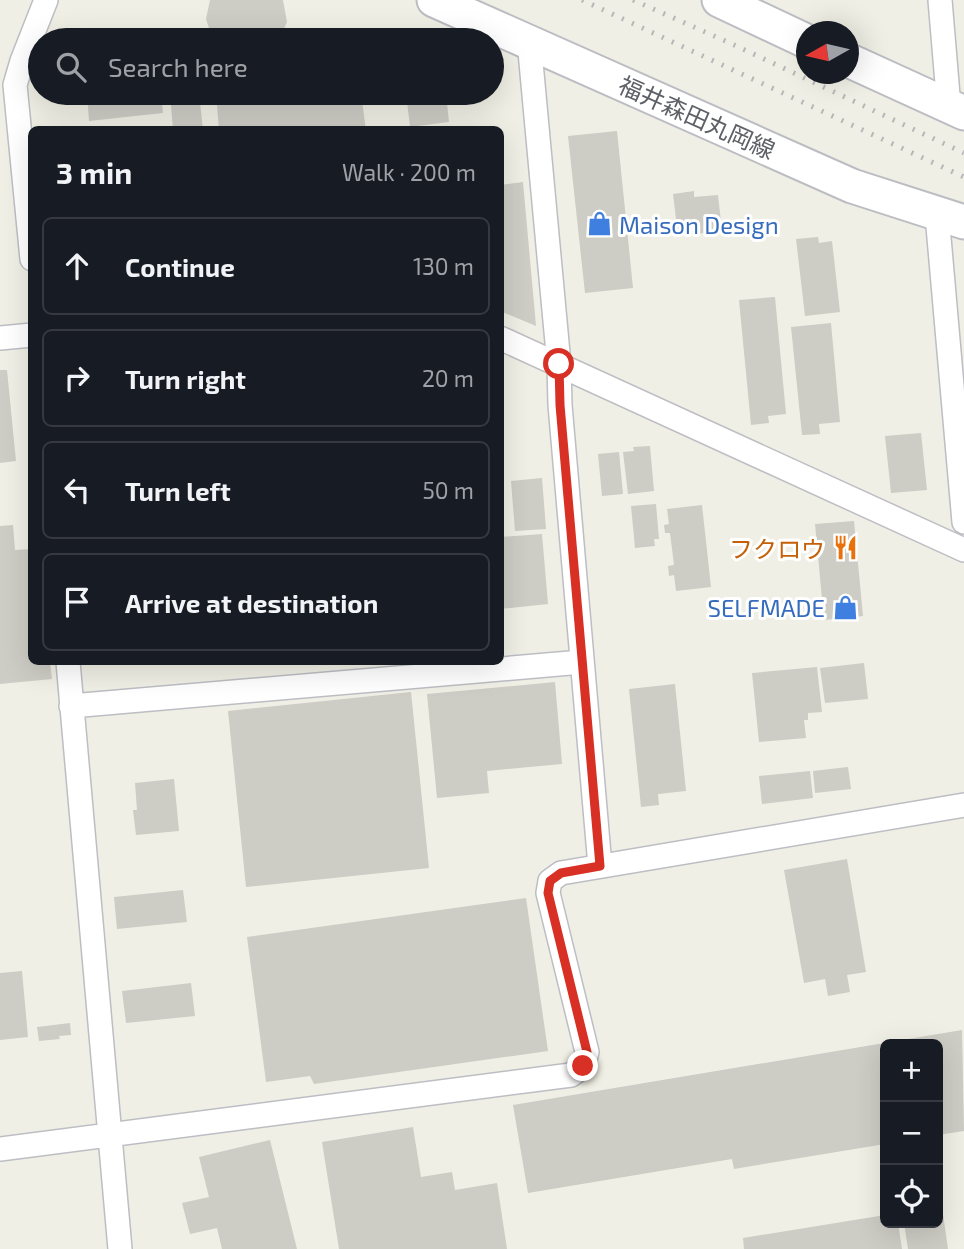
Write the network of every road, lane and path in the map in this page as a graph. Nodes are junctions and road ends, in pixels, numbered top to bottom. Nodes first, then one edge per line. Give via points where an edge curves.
1 (46, 0) edge
2 (434, 0) edge
3 (719, 0) edge
4 (940, 0) edge
5 (35, 28) edge
6 (499, 28) edge
7 (504, 30) edge
8 (796, 36) edge
9 (529, 41) junction
10 (28, 46) edge
11 (859, 65) edge
12 (957, 110) edge
13 (28, 218) edge
14 (950, 219) edge
15 (28, 335) edge
16 (0, 338) edge
17 (504, 340) edge
18 (559, 364) junction
19 (964, 522) edge
20 (964, 550) edge
21 (582, 662) junction
22 (68, 665) edge
23 (72, 706) junction
24 (964, 805) edge
25 (600, 866) junction
26 (109, 1135) junction
27 (0, 1149) edge
28 (120, 1249) edge

1 - 5 street
2 - 6 main road, 福井森田丸岡線
3 - 8 main road
4 - 12 street
7 - 9 main road, 福井森田丸岡線
9 - 14 main road, 福井森田丸岡線 via 852,186
9 - 18 street
10 - 13 street via 15,85
11 - 12 main road
14 - 19 street
15 - 16 street
17 - 18 street
18 - 20 street
18 - 21 street
21 - 23 street
21 - 25 street
22 - 23 street
23 - 26 street
24 - 25 street
25 - 26 street via 561,873 550,881 548,893 587,1052 583,1066 571,1075
26 - 27 street
26 - 28 street

